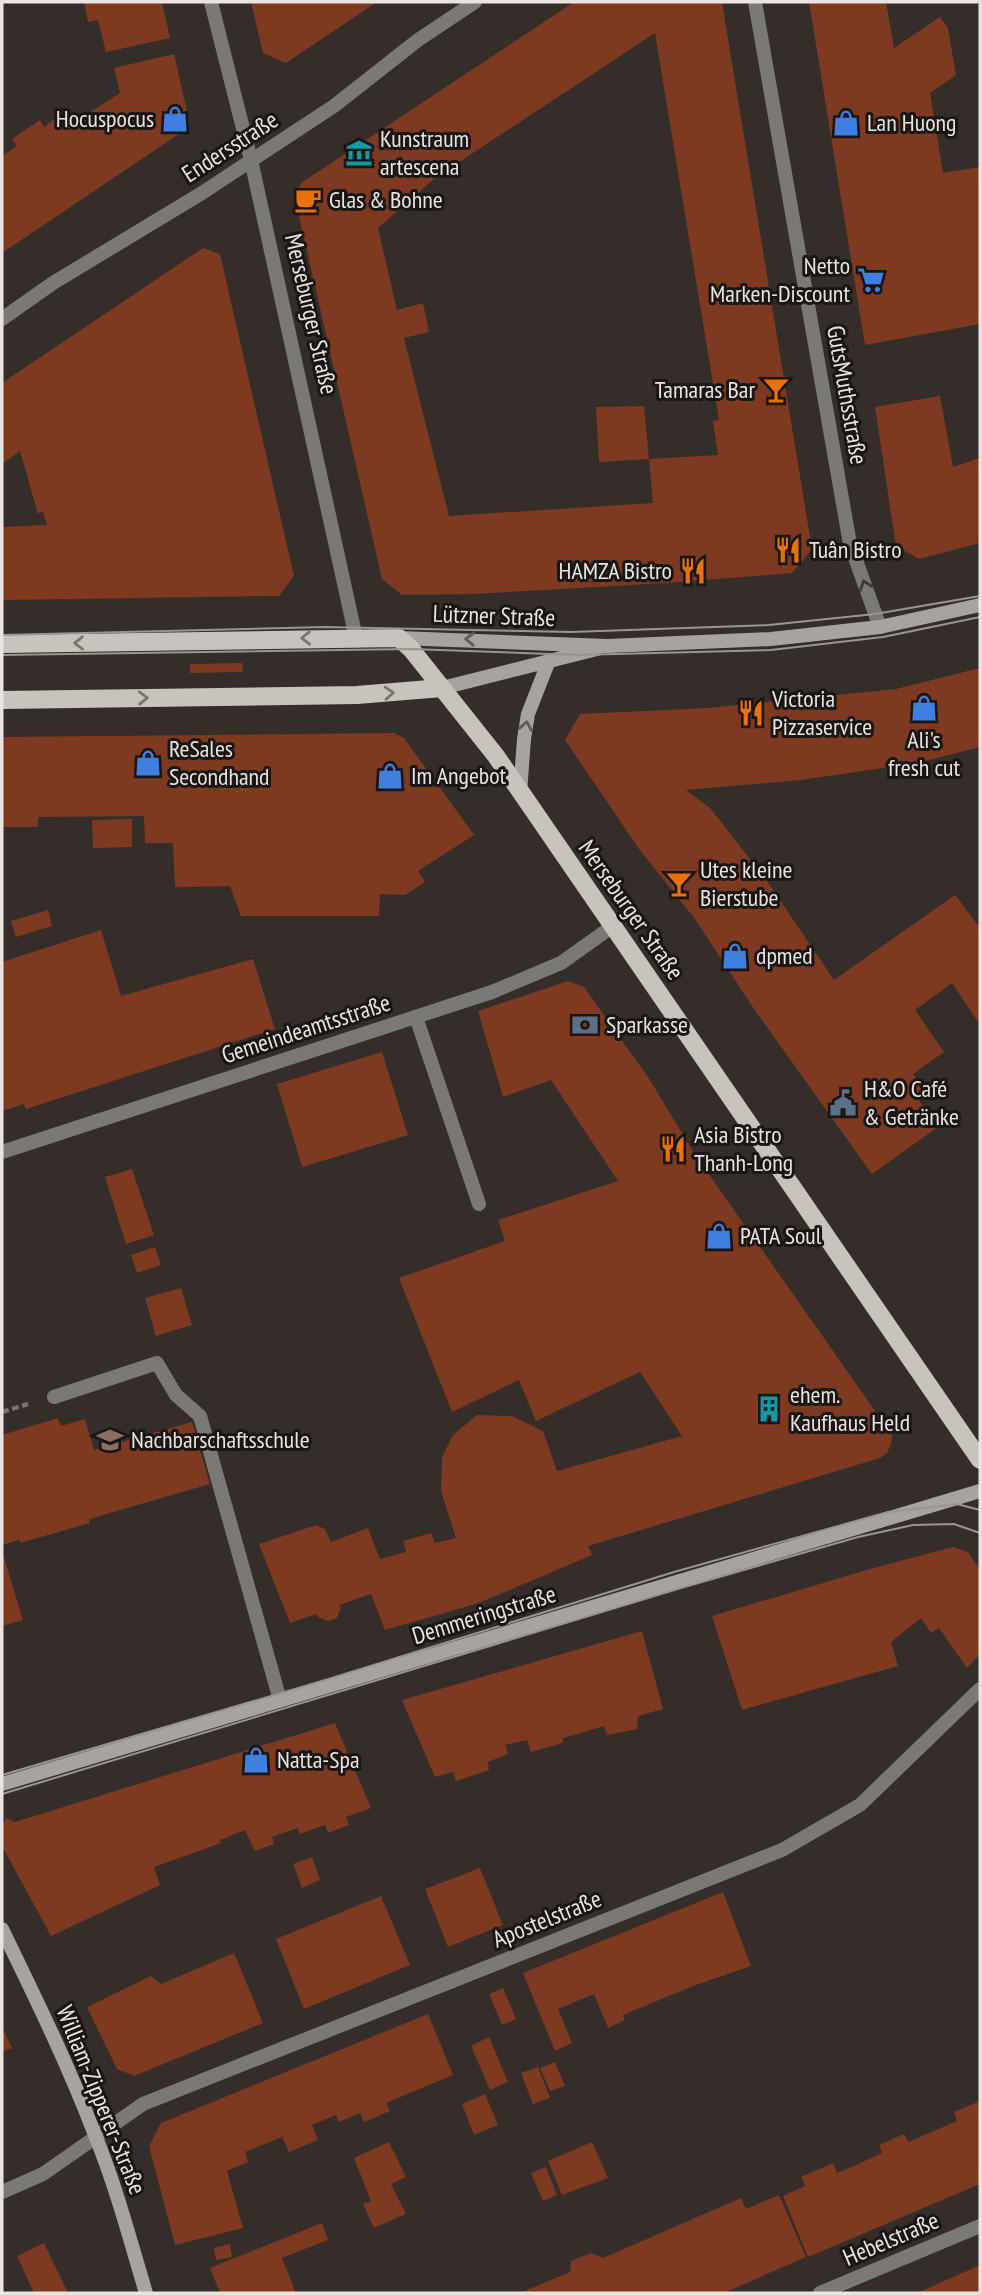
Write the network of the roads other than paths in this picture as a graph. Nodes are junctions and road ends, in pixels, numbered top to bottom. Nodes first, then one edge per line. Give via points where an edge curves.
1 (211, 2) edge
2 (475, 2) edge
3 (755, 2) edge
4 (251, 160) junction
5 (2, 319) edge
6 (980, 605) edge
7 (880, 627) junction
8 (356, 638) junction
9 (399, 638) junction
10 (2, 644) edge
11 (608, 646) junction
12 (548, 663) junction
13 (442, 688) junction
14 (2, 700) edge
15 (520, 793) junction
16 (613, 926) junction
17 (416, 1017) junction
18 (2, 1152) edge
19 (480, 1204) dead end
20 (54, 1397) dead end
21 (980, 1460) edge
22 (980, 1490) edge
23 (980, 1689) edge
24 (280, 1700) junction
25 (2, 1784) edge
26 (2, 1929) edge
27 (96, 2136) junction
28 (2, 2192) edge
29 (980, 2226) edge
30 (146, 2293) edge
31 (820, 2293) edge

1 - 4 street, Merseburger Straße
2 - 4 street, Endersstraße via 334,106
7 -> 3 street, GutsMuthsstraße via 850,544
4 - 5 street, Endersstraße
4 - 8 street, Merseburger Straße
6 - 7 street, Lützner Straße
7 - 11 street, Lützner Straße via 771,639
8 - 9 main road, Lützner Straße
8 -> 10 main road, Lützner Straße
11 -> 9 street, Lützner Straße
9 - 13 main road, Merseburger Straße
11 - 12 street
12 - 13 street, Lützner Straße
15 -> 12 street via 528,714
14 -> 13 main road, Lützner Straße via 357,695
13 - 15 main road, Merseburger Straße
15 - 16 main road, Merseburger Straße
16 - 17 street, Gemeindeamtsstraße via 561,963
16 - 21 main road, Merseburger Straße
17 - 18 street, Gemeindeamtsstraße
17 - 19 street
20 - 24 street via 157,1363 176,1395 200,1416
22 - 24 street, Demmeringstraße
23 - 27 street, Apostelstraße via 860,1805 782,1850 144,2104
24 - 25 street, Demmeringstraße
26 - 27 street, William-Zipperer-Straße via 60,2047
27 - 28 street, Apostelstraße via 43,2174
27 - 30 street, William-Zipperer-Straße
29 - 31 street, Hebelstraße

